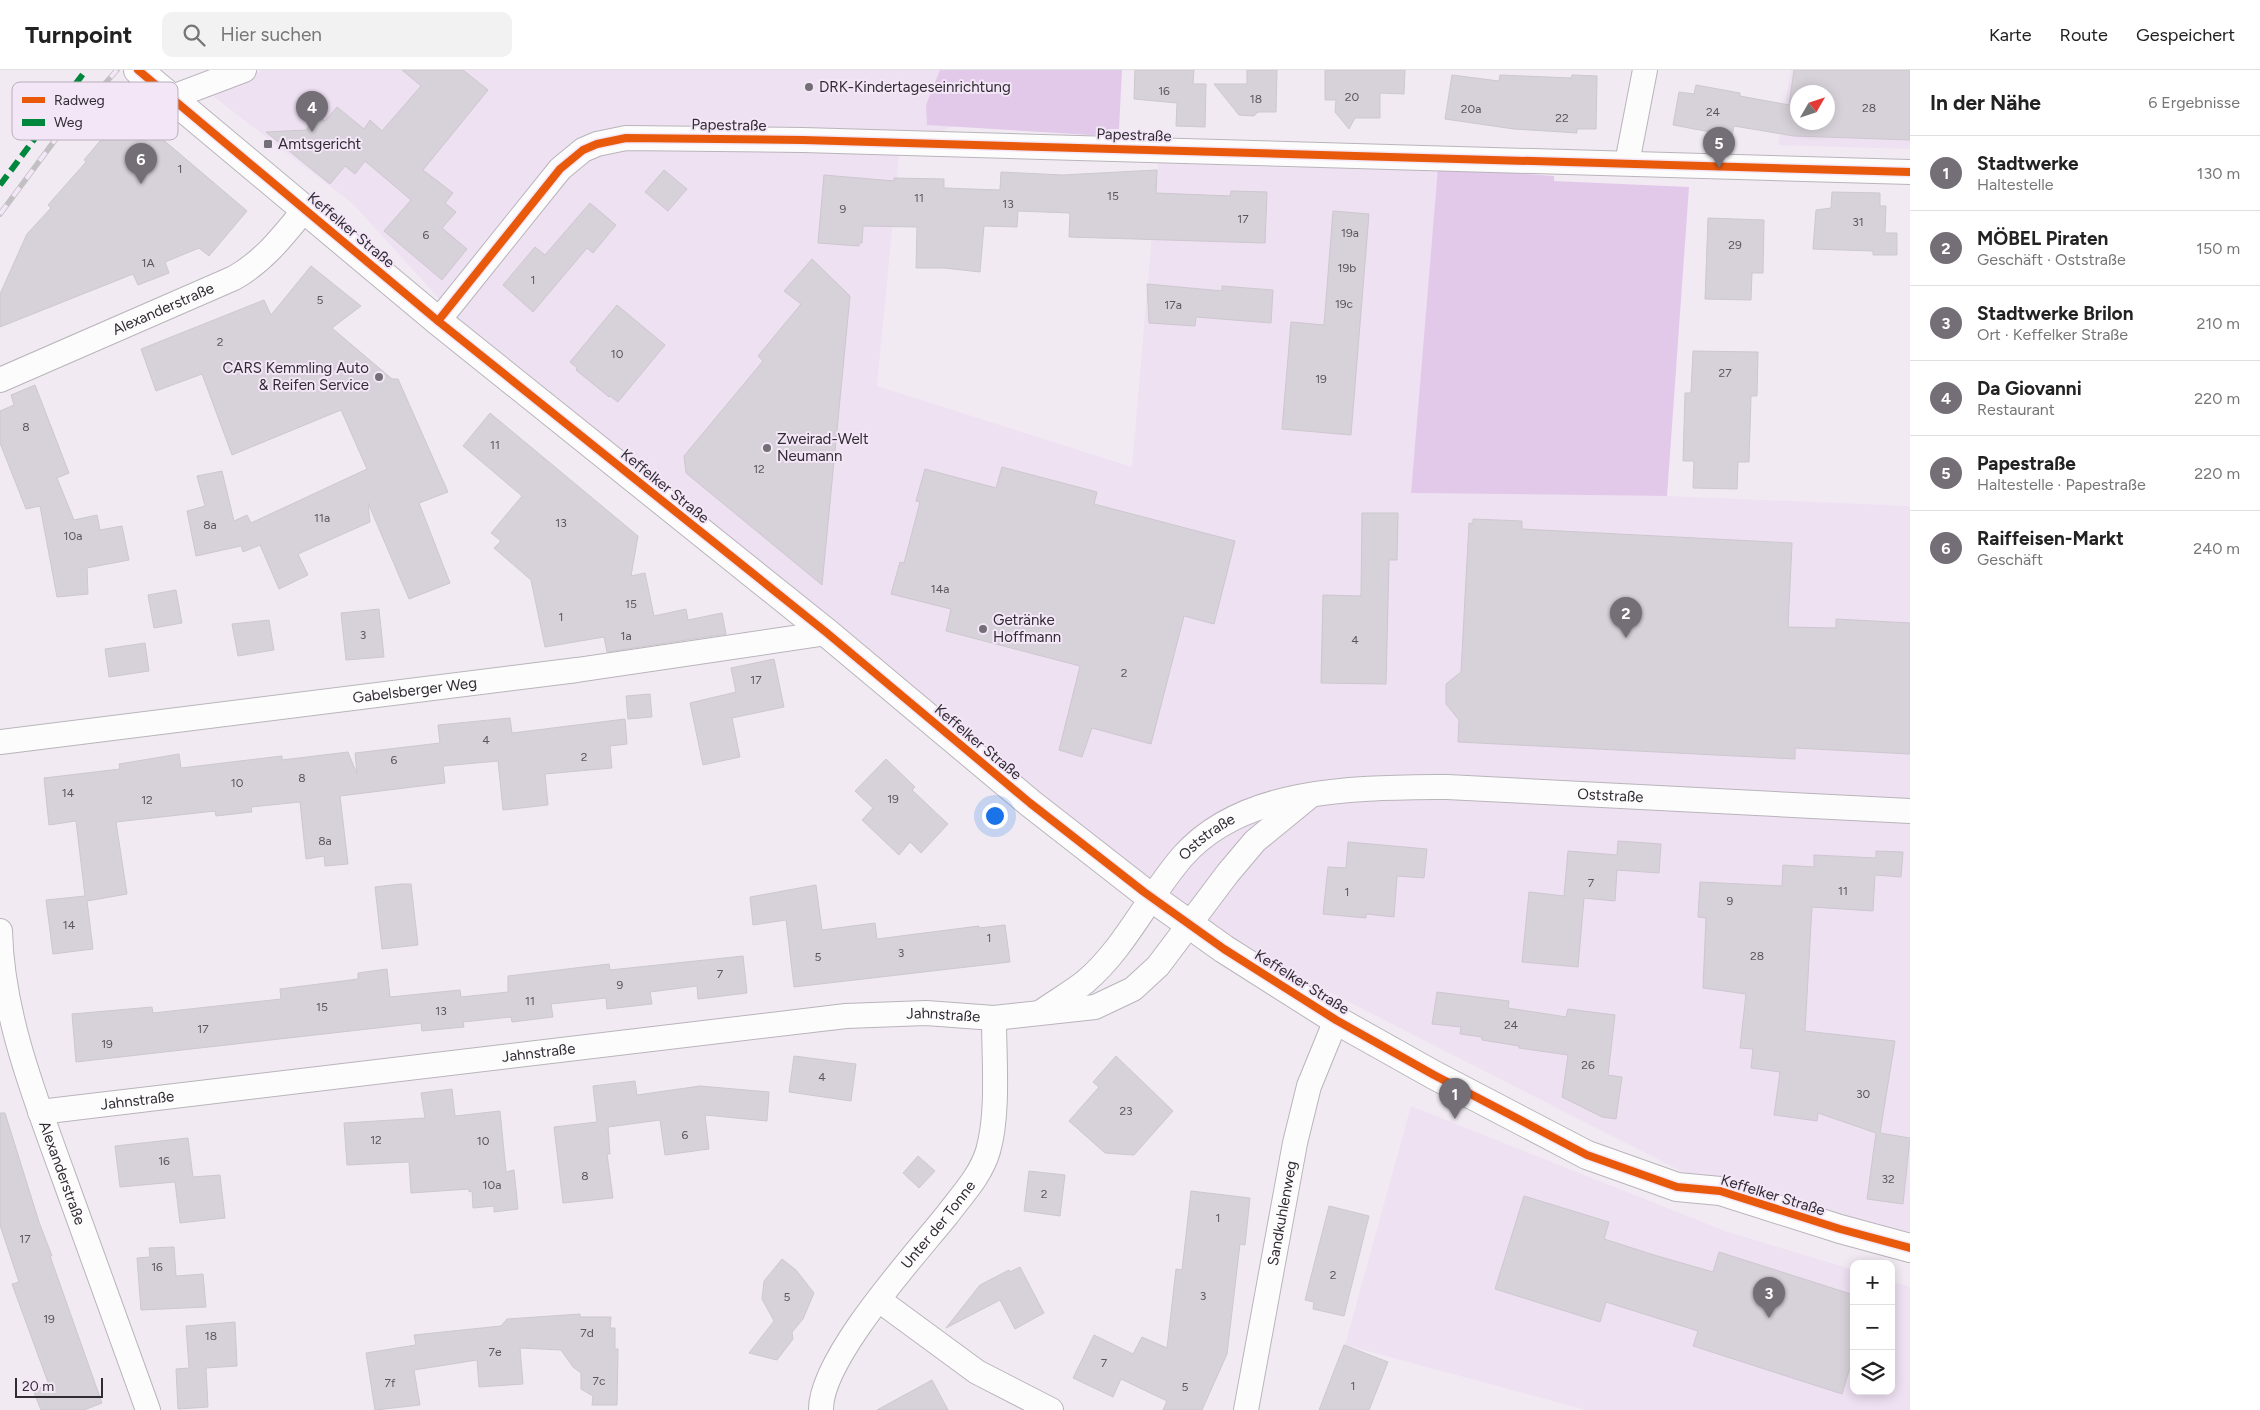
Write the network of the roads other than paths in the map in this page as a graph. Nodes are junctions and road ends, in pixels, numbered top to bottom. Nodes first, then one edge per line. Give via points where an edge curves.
1 (138, 70) edge
2 (244, 70) edge
3 (1645, 70) edge
4 (152, 82) edge
5 (178, 95) edge
6 (178, 105) edge
7 (1627, 163) junction
8 (1910, 172) edge
9 (305, 209) junction
10 (438, 320) junction
11 (0, 380) edge
12 (827, 634) junction
13 (0, 742) edge
14 (1310, 796) junction
15 (1910, 811) edge
16 (1153, 898) junction
17 (1190, 925) junction
18 (0, 931) edge
19 (1040, 1013) junction
20 (994, 1018) junction
21 (1336, 1020) junction
22 (40, 1112) junction
23 (1910, 1248) edge
24 (879, 1300) junction
25 (148, 1410) edge
26 (820, 1410) edge
27 (1051, 1410) edge
28 (1246, 1410) edge

1 - 4 street, Keffelker Straße
2 - 5 street
3 - 7 street
6 - 9 street, Keffelker Straße
7 - 8 street, Papestraße
7 - 10 street, Papestraße via 803,140 619,139 584,150 560,169
9 - 10 street, Keffelker Straße
9 - 11 street, Alexanderstraße via 269,252 240,275
10 - 12 street, Keffelker Straße
12 - 13 street, Gabelsberger Weg via 577,670
12 - 16 street, Keffelker Straße via 1030,804
14 - 15 street, Oststraße via 1370,788 1446,787
14 - 16 street, Oststraße via 1273,803 1241,814 1208,832 1182,857
14 - 17 street, Oststraße via 1255,841
16 - 17 street, Keffelker Straße
16 - 19 street, Jahnstraße via 1119,944 1085,981
17 - 19 street, Jahnstraße via 1158,966 1133,989 1094,1007
17 - 21 street, Keffelker Straße
18 - 22 street, Alexanderstraße via 7,994
19 - 20 street, Jahnstraße
20 - 22 street, Jahnstraße via 926,1013 846,1016
20 - 24 street, Unter der Tonne via 993,1123 988,1152 972,1183
21 - 23 street, Keffelker Straße via 1588,1155 1677,1187 1720,1191 1840,1230
21 - 28 street, Sandkuhlenweg via 1308,1086 1294,1143
22 - 25 street, Alexanderstraße
24 - 26 street, Unter der Tonne via 836,1360 826,1382
24 - 27 street via 977,1372

